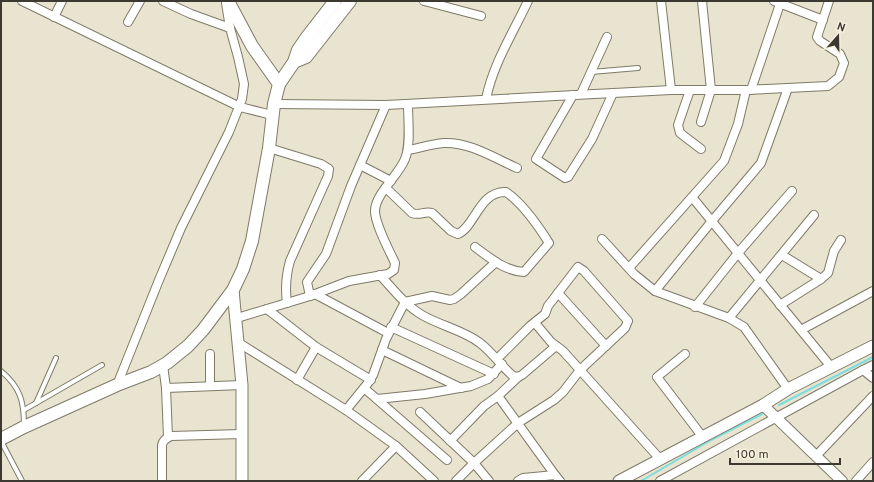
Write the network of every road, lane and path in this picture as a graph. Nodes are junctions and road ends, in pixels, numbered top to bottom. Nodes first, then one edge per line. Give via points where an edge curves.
1 (22, 1) edge
2 (62, 1) edge
3 (140, 1) edge
4 (162, 1) edge
5 (227, 1) edge
6 (335, 1) edge
7 (350, 1) edge
8 (424, 1) edge
9 (528, 1) edge
10 (661, 1) edge
11 (702, 1) edge
12 (829, 1) edge
13 (778, 2) edge
14 (54, 16) junction
15 (481, 16) dead end
16 (823, 20) junction
17 (128, 22) dead end
18 (230, 28) junction
19 (607, 37) dead end
20 (294, 62) junction
21 (638, 68) dead end
22 (591, 72) junction
23 (279, 84) junction
24 (788, 88) junction
25 (670, 90) junction
26 (690, 90) junction
27 (711, 90) junction
28 (749, 90) junction
29 (613, 93) junction
30 (577, 94) junction
31 (486, 99) junction
32 (408, 104) junction
33 (386, 105) junction
34 (240, 107) junction
35 (273, 109) junction
36 (701, 122) dead end
37 (269, 148) junction
38 (701, 149) dead end
39 (408, 150) junction
40 (360, 165) junction
41 (517, 168) dead end
42 (388, 185) junction
43 (792, 191) dead end
44 (692, 197) junction
45 (814, 215) dead end
46 (712, 221) junction
47 (602, 239) dead end
48 (841, 240) dead end
49 (475, 247) dead end
50 (738, 253) junction
51 (782, 255) junction
52 (496, 262) junction
53 (629, 268) junction
54 (380, 275) junction
55 (821, 279) junction
56 (760, 280) junction
57 (233, 290) junction
58 (655, 291) junction
59 (873, 291) edge
60 (558, 293) junction
61 (313, 295) junction
62 (405, 302) junction
63 (288, 303) junction
64 (780, 304) junction
65 (695, 307) junction
66 (267, 309) junction
67 (237, 318) junction
68 (729, 318) junction
69 (535, 323) junction
70 (390, 330) junction
71 (801, 330) junction
72 (239, 343) junction
73 (556, 346) junction
74 (606, 346) junction
75 (873, 346) edge
76 (316, 347) junction
77 (382, 350) junction
78 (210, 354) dead end
79 (685, 354) dead end
80 (56, 358) dead end
81 (500, 362) junction
82 (102, 365) dead end
83 (163, 365) junction
84 (873, 365) edge
85 (832, 368) junction
86 (580, 370) junction
87 (863, 370) junction
88 (1, 372) edge
89 (494, 374) junction
90 (518, 376) junction
91 (873, 378) edge
92 (297, 380) junction
93 (371, 380) junction
94 (117, 385) junction
95 (242, 385) junction
96 (210, 386) junction
97 (166, 388) junction
98 (364, 388) junction
99 (461, 388) junction
100 (788, 389) junction
101 (498, 396) junction
102 (873, 396) edge
103 (377, 399) junction
104 (35, 403) junction
105 (763, 405) junction
106 (24, 410) junction
107 (346, 410) junction
108 (420, 412) dead end
109 (775, 417) junction
110 (518, 423) junction
111 (24, 427) junction
112 (242, 434) junction
113 (702, 436) junction
114 (168, 437) junction
115 (1, 440) edge
116 (450, 441) junction
117 (396, 446) junction
118 (816, 456) junction
119 (660, 459) junction
120 (447, 460) dead end
121 (873, 462) edge
122 (474, 463) junction
123 (424, 478) edge
124 (557, 478) edge
125 (837, 479) edge
126 (666, 480) edge
127 (22, 481) edge
128 (162, 481) edge
129 (242, 481) edge
130 (362, 481) edge
131 (434, 481) edge
132 (456, 481) edge
133 (489, 481) edge
134 (518, 481) edge
135 (619, 481) edge
136 (856, 481) edge

1 - 14 street
2 - 14 street
3 - 17 street
4 - 18 street
5 - 18 street
5 - 23 main road via 252,46
6 - 20 main road via 298,50
7 - 20 main road via 306,57
8 - 15 street
9 - 31 street via 494,68
10 - 25 street
11 - 27 street
12 - 16 street
13 - 16 street
13 - 28 street
14 - 34 street
16 - 24 street via 817,37 840,54 844,63 839,77 828,86
18 - 34 street via 244,84
19 - 22 street
20 - 23 main road
21 - 22 lane
22 - 30 street
23 - 35 main road
24 - 28 street
24 - 46 street via 761,163
25 - 26 street
25 - 29 street
26 - 27 street
26 - 38 street via 678,130
27 - 28 street
27 - 36 street
28 - 44 street via 724,161
29 - 30 street
29 - 30 street via 592,139 566,178 536,159
30 - 31 street
31 - 32 street
32 - 33 street
32 - 39 street
33 - 35 street
33 - 40 street
34 - 35 street
34 - 94 street via 181,228
35 - 37 main road
37 - 57 main road via 252,240
37 - 63 street via 321,164 329,169 290,261 286,285
39 - 41 street via 444,143 459,144 477,149
39 - 42 street via 404,162
40 - 42 street
40 - 61 street via 326,254 308,282
42 - 52 street via 412,213 432,213 451,231 458,234 464,230 482,205 496,194 506,192 539,226 549,243 524,272 510,270
42 - 54 street via 376,204 375,212 395,267 392,272
43 - 50 street
44 - 46 street
44 - 53 street
45 - 51 street
46 - 50 street
46 - 58 street
47 - 53 street
48 - 55 street via 834,251 828,272
49 - 52 street
50 - 56 street
50 - 65 street
51 - 55 street
51 - 56 street
52 - 62 street via 454,299 432,296
53 - 58 street
54 - 61 street via 349,281
54 - 62 street
55 - 64 street
56 - 64 street
56 - 68 street
57 - 67 main road
57 - 83 main road via 203,330 188,346
58 - 65 street
59 - 71 street
60 - 69 street via 545,314
60 - 74 street
60 - 74 street via 578,267 584,271 628,321 625,328
61 - 63 street
61 - 70 street
62 - 70 street
62 - 81 street via 427,318 474,339
63 - 66 street
64 - 71 street
65 - 68 street
66 - 67 street
66 - 76 street
67 - 72 main road
68 - 100 street via 744,327
69 - 73 street
69 - 81 street
70 - 77 street
70 - 89 street
71 - 85 street
72 - 92 street
72 - 95 main road
73 - 86 street
73 - 90 street
74 - 86 street
75 - 85 main road
76 - 92 street
76 - 93 street
77 - 93 street
77 - 99 street
78 - 96 street
79 - 113 street via 657,377
80 - 104 lane
81 - 89 street
81 - 90 street via 513,376
82 - 104 lane
83 - 94 main road
83 - 97 street
84 - 87 street
85 - 100 main road
86 - 110 street via 554,400
86 - 119 street
87 - 91 street
87 - 109 street
88 - 106 lane via 15,386 21,396
89 - 99 street via 483,382
90 - 101 street
92 - 107 street
93 - 98 street
94 - 111 main road
95 - 96 street
95 - 112 main road
96 - 97 street
97 - 114 street
98 - 103 street
98 - 107 street
99 - 103 street
100 - 105 main road
101 - 110 street
101 - 116 street via 484,406
102 - 118 street
103 - 120 street
104 - 106 lane
105 - 109 street
105 - 113 main road
106 - 111 lane
107 - 117 street
108 - 116 street
109 - 118 street
109 - 126 street
110 - 122 street
110 - 124 street
111 - 115 main road
112 - 114 street
112 - 129 main road
113 - 119 main road
114 - 128 street via 162,442
115 - 127 lane
116 - 122 street
117 - 123 street
117 - 130 street
118 - 125 street
119 - 135 main road
121 - 136 street
122 - 132 street
122 - 133 street
123 - 131 street
124 - 134 street via 523,478

